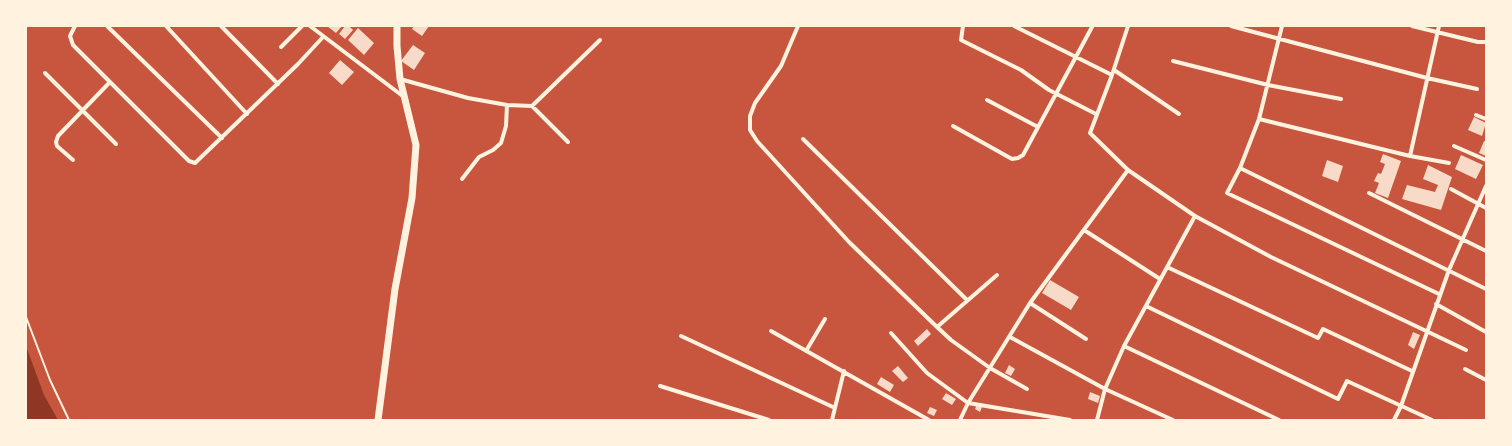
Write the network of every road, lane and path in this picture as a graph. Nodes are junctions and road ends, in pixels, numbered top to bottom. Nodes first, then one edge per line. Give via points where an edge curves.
1 (75, 26) edge
2 (107, 26) edge
3 (166, 26) edge
4 (221, 26) edge
5 (302, 26) edge
6 (310, 26) edge
7 (397, 26) edge
8 (798, 26) edge
9 (963, 26) edge
10 (1014, 26) edge
11 (1128, 26) edge
12 (1231, 26) edge
13 (1282, 26) edge
14 (1412, 26) edge
15 (1439, 26) edge
16 (1092, 27) dead end
17 (1437, 32) junction
18 (323, 37) junction
19 (1279, 39) junction
20 (600, 40) dead end
21 (1486, 42) edge
22 (281, 47) dead end
23 (1075, 58) junction
24 (1173, 61) dead end
25 (45, 73) dead end
26 (1113, 73) junction
27 (1427, 78) junction
28 (400, 79) junction
29 (109, 83) junction
30 (278, 84) junction
31 (1268, 85) junction
32 (1477, 88) dead end
33 (1056, 94) junction
34 (404, 98) junction
35 (987, 100) dead end
36 (1341, 100) dead end
37 (507, 105) junction
38 (532, 106) junction
39 (82, 111) junction
40 (247, 114) junction
41 (1096, 114) junction
42 (1179, 114) dead end
43 (1476, 115) dead end
44 (1259, 119) junction
45 (1486, 119) edge
46 (953, 126) dead end
47 (1038, 127) junction
48 (222, 138) junction
49 (803, 139) dead end
50 (568, 142) dead end
51 (116, 144) dead end
52 (1454, 146) dead end
53 (1410, 156) junction
54 (72, 160) dead end
55 (1486, 160) edge
56 (1449, 163) dead end
57 (1240, 168) junction
58 (1128, 170) junction
59 (462, 179) dead end
60 (1486, 186) edge
61 (1450, 190) dead end
62 (1369, 193) dead end
63 (1477, 204) junction
64 (1486, 208) edge
65 (1195, 216) junction
66 (1084, 230) junction
67 (1463, 240) junction
68 (1486, 251) edge
69 (1167, 267) junction
70 (1448, 270) junction
71 (997, 275) dead end
72 (1160, 280) junction
73 (1486, 289) edge
74 (1439, 294) junction
75 (968, 300) junction
76 (1030, 303) junction
77 (1436, 304) junction
78 (1146, 306) junction
79 (26, 317) edge
80 (825, 319) dead end
81 (937, 327) junction
82 (1426, 330) junction
83 (771, 332) dead end
84 (1486, 332) edge
85 (891, 333) dead end
86 (681, 336) dead end
87 (1010, 337) junction
88 (1086, 339) dead end
89 (1124, 346) junction
90 (1466, 350) dead end
91 (806, 351) junction
92 (990, 368) junction
93 (1465, 369) dead end
94 (844, 371) junction
95 (1412, 371) junction
96 (1486, 380) edge
97 (660, 386) dead end
98 (1027, 389) dead end
99 (1105, 389) junction
100 (968, 403) junction
101 (1401, 406) junction
102 (835, 408) junction
103 (69, 420) edge
104 (378, 420) edge
105 (769, 420) edge
106 (832, 420) edge
107 (929, 420) edge
108 (960, 420) edge
109 (1070, 420) edge
110 (1097, 420) edge
111 (1172, 420) edge
112 (1278, 420) edge
113 (1394, 420) edge
114 (1432, 420) edge

1 - 29 street via 70,36 73,45
2 - 48 street
3 - 40 street
4 - 30 street
5 - 22 street
6 - 18 street
7 - 28 street via 396,46
8 - 81 street via 781,66 755,103 750,116 750,130 850,242
9 - 33 street via 961,40 1021,70
10 - 23 street
11 - 26 street
12 - 19 street
13 - 19 street
14 - 17 street
15 - 17 street
16 - 23 street
17 - 21 street
17 - 27 street
18 - 30 street
18 - 34 street
19 - 27 street
19 - 31 street
20 - 38 street
23 - 26 street
23 - 33 street
24 - 31 street
25 - 39 street
26 - 41 street
26 - 42 street
27 - 32 street
27 - 53 street
28 - 34 street
28 - 37 street via 468,98
29 - 39 street
29 - 48 street via 189,161 195,163
30 - 40 street
31 - 36 street
31 - 44 street
33 - 41 street
33 - 47 street
34 - 104 street via 416,145 412,198 395,289
35 - 47 street
37 - 38 street
37 - 59 street via 506,126 501,143 479,157
38 - 50 street
39 - 51 street
39 - 54 street via 58,136 56,142
40 - 48 street
41 - 58 street via 1090,132
43 - 45 street
44 - 53 street
44 - 57 street
46 - 47 street via 1012,159 1023,155
49 - 75 street
52 - 55 street
53 - 56 street
57 - 70 street
57 - 74 street via 1227,194
58 - 65 street
58 - 66 street
60 - 63 street
61 - 63 street
62 - 67 street
63 - 64 street
63 - 67 street
65 - 69 street
65 - 82 street via 1271,257
66 - 72 street
66 - 76 street
67 - 68 street
67 - 70 street
69 - 72 street
69 - 95 street via 1318,338 1323,329
70 - 73 street
70 - 74 street
71 - 75 street
72 - 78 street
74 - 77 street
75 - 81 street
76 - 87 street
76 - 88 street
77 - 82 street
77 - 84 street
78 - 89 street
78 - 101 street via 1338,399 1347,381
79 - 103 path via 50,380
80 - 91 street
81 - 92 street
82 - 90 street
82 - 95 street
83 - 91 street
85 - 100 street via 927,373
86 - 102 street
87 - 92 street
87 - 99 street
89 - 99 street
89 - 112 street
91 - 94 street
92 - 98 street
92 - 100 street
93 - 96 street
94 - 102 street
94 - 107 street
95 - 101 street
97 - 105 street
99 - 110 street
99 - 111 street
100 - 108 street
100 - 109 street
101 - 113 street
101 - 114 street
102 - 106 street

